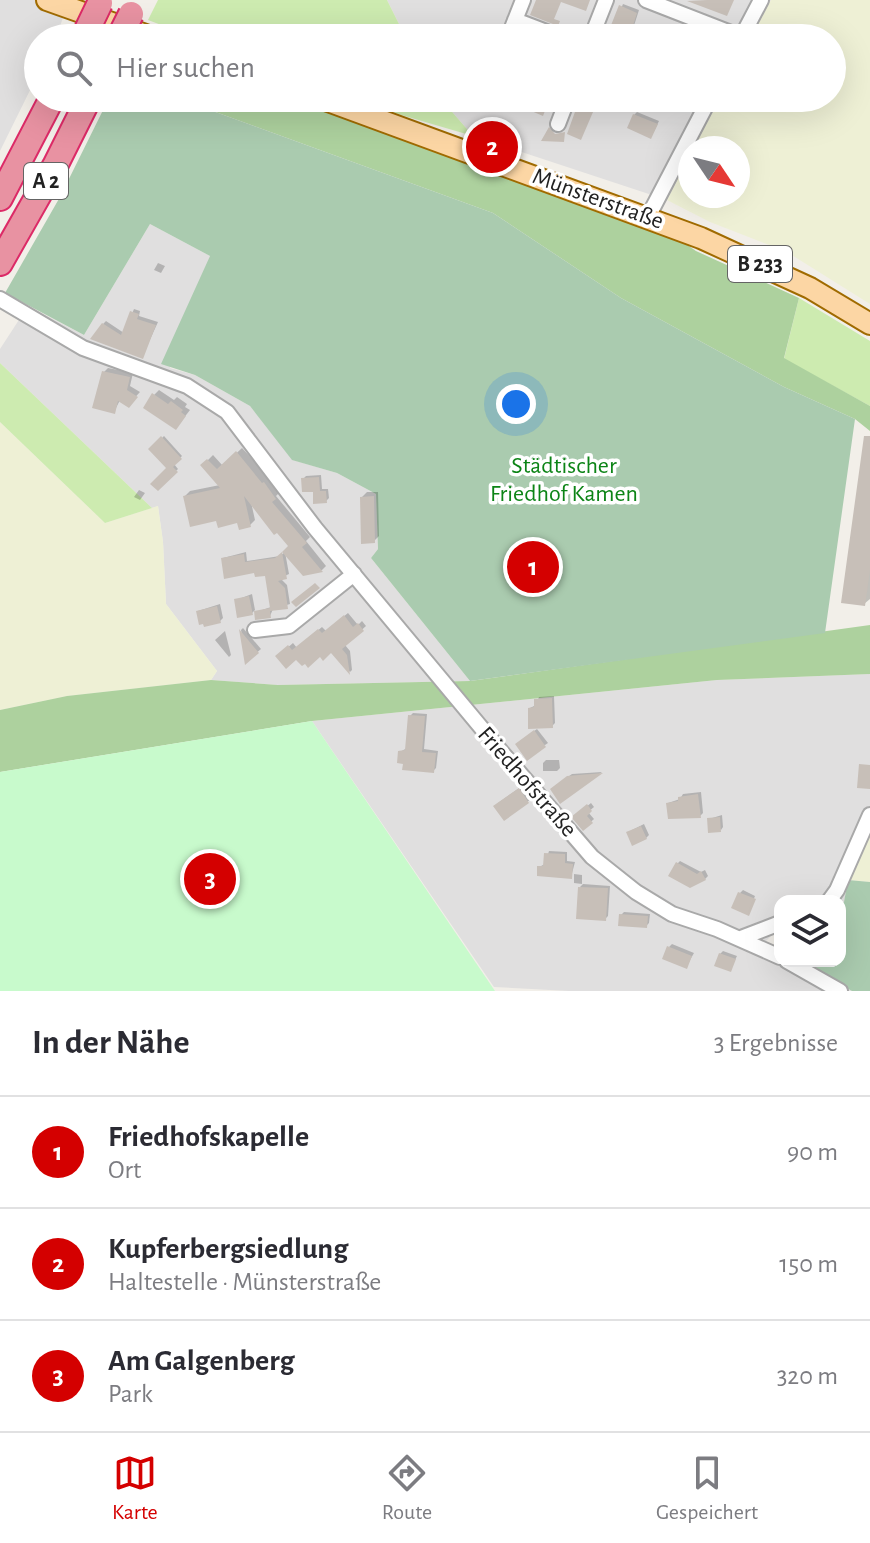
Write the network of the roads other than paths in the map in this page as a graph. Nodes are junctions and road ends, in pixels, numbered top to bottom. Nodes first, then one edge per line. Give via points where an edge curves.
1 (47, 0) edge
2 (523, 0) edge
3 (606, 0) edge
4 (646, 0) edge
5 (761, 0) edge
6 (101, 2) edge
7 (515, 20) junction
8 (90, 24) edge
9 (115, 24) edge
10 (513, 24) edge
11 (525, 24) edge
12 (597, 24) edge
13 (706, 24) edge
14 (748, 24) edge
15 (45, 112) edge
16 (82, 112) edge
17 (359, 112) edge
18 (560, 112) edge
19 (703, 112) edge
20 (558, 124) dead end
21 (0, 198) edge
22 (648, 217) junction
23 (0, 263) edge
24 (0, 299) edge
25 (868, 323) edge
26 (354, 574) junction
27 (255, 630) dead end
28 (870, 815) edge
29 (833, 895) edge
30 (774, 925) edge
31 (741, 938) junction
32 (774, 954) edge
33 (798, 967) edge
34 (840, 991) edge

1 - 9 main road
2 - 7 street
3 - 12 street
4 - 13 street
5 - 14 street
6 - 8 highway, bridge
7 - 10 street
7 - 11 street
15 - 21 highway, A 2
16 - 23 highway, A 2
17 - 22 main road, Münsterstraße / B 233
18 - 20 street
19 - 22 street
22 - 25 main road, Münsterstraße / B 233 via 754,261
24 - 26 street, Friedhofstraße via 83,348 167,378 216,403
26 - 27 street via 289,626
26 - 31 street, Friedhofstraße via 570,833 611,874 672,914
28 - 29 street
30 - 31 street
31 - 32 street, Friedhofstraße
33 - 34 street

